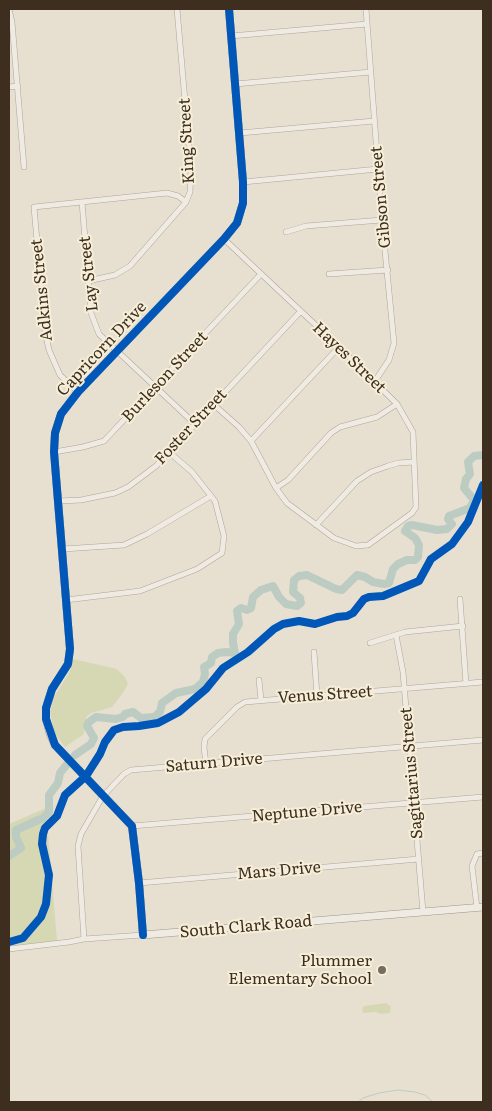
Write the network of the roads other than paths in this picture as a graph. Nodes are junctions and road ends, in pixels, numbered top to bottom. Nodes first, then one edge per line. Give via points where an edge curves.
1 (9, 9) edge
2 (177, 9) edge
3 (229, 9) edge
4 (366, 9) edge
5 (366, 24) junction
6 (231, 36) junction
7 (370, 72) junction
8 (235, 84) junction
9 (18, 86) junction
10 (9, 87) edge
11 (374, 121) junction
12 (240, 134) junction
13 (24, 168) dead end
14 (378, 169) junction
15 (243, 182) junction
16 (82, 202) junction
17 (186, 202) junction
18 (382, 220) junction
19 (286, 232) dead end
20 (224, 239) junction
21 (388, 270) junction
22 (261, 274) junction
23 (329, 274) dead end
24 (88, 281) junction
25 (300, 312) junction
26 (339, 347) junction
27 (116, 351) junction
28 (375, 381) junction
29 (155, 388) junction
30 (78, 392) junction
31 (213, 404) junction
32 (397, 404) junction
33 (194, 424) junction
34 (251, 441) junction
35 (54, 452) junction
36 (169, 452) junction
37 (414, 462) junction
38 (276, 488) junction
39 (211, 496) junction
40 (59, 501) junction
41 (316, 525) junction
42 (62, 549) junction
43 (460, 599) dead end
44 (66, 600) junction
45 (463, 626) junction
46 (396, 635) junction
47 (370, 643) dead end
48 (314, 652) dead end
49 (259, 680) dead end
50 (483, 682) edge
51 (466, 684) junction
52 (405, 689) junction
53 (317, 696) junction
54 (261, 700) junction
55 (483, 740) edge
56 (409, 746) junction
57 (206, 764) junction
58 (103, 796) junction
59 (483, 797) edge
60 (414, 803) junction
61 (132, 826) junction
62 (483, 852) edge
63 (419, 859) junction
64 (139, 883) junction
65 (480, 908) edge
66 (423, 912) junction
67 (143, 935) junction
68 (84, 939) junction
69 (9, 949) edge

1 - 9 street
2 - 17 street, King Street via 191,170
3 - 6 street, Capricorn Drive
4 - 5 street, Gibson Street
5 - 6 street
5 - 7 street, Gibson Street
6 - 8 street, Capricorn Drive
7 - 8 street
7 - 11 street, Gibson Street
8 - 12 street, Capricorn Drive
9 - 10 street
9 - 13 street
11 - 12 street
11 - 14 street, Gibson Street
12 - 15 street, Capricorn Drive
14 - 15 street
14 - 18 street, Gibson Street
15 - 20 street, Capricorn Drive via 243,203 237,222
16 - 17 street via 167,193
16 - 24 street, Lay Street
16 - 30 street, Adkins Street via 34,207 49,350 60,375
17 - 24 street, King Street via 130,266 115,275
18 - 19 street via 306,226
18 - 21 street, Gibson Street
20 - 22 street, Hayes Street
20 - 27 street, Capricorn Drive
21 - 23 street
21 - 28 street, Gibson Street via 394,343 389,360
22 - 25 street, Hayes Street
22 - 29 street, Burleson Street
24 - 27 street, Lay Street via 91,313 99,334
25 - 26 street, Hayes Street
25 - 31 street, Foster Street
26 - 28 street, Hayes Street
26 - 34 street
27 - 29 street, Lay Street
27 - 30 street, Capricorn Drive
28 - 32 street, Hayes Street
29 - 33 street, Lay Street
29 - 35 street, Burleson Street via 104,441
30 - 35 street, Capricorn Drive via 62,414 55,433
31 - 33 street, Foster Street
31 - 34 street
32 - 37 street, Hayes Street via 413,432
32 - 38 street via 377,417 340,427
33 - 36 street, Foster Street
34 - 38 street
35 - 40 street, Capricorn Drive
36 - 39 street via 192,472
36 - 40 street, Foster Street via 128,488 81,500
37 - 41 street via 388,466 357,481
37 - 41 street, Hayes Street via 416,507 368,545 356,546 334,538
38 - 41 street via 287,503
39 - 42 street via 124,545
39 - 44 street via 224,536 222,553 196,570 140,591
40 - 42 street, Capricorn Drive
42 - 44 street, Capricorn Drive
43 - 45 street
44 - 58 street, Capricorn Drive via 68,664 52,689 46,719 55,745
45 - 46 street
45 - 51 street
46 - 47 street
46 - 52 street, Sagittarius Street
48 - 53 street
49 - 54 street
50 - 51 street, Venus Street
51 - 52 street, Venus Street
52 - 53 street, Venus Street
52 - 56 street, Sagittarius Street
53 - 54 street, Venus Street
54 - 57 street, Venus Street via 245,702 237,707 208,735 204,747
55 - 56 street, Saturn Drive
56 - 57 street, Saturn Drive
56 - 60 street, Sagittarius Street
57 - 58 street, Saturn Drive via 131,770
58 - 61 street, Capricorn Drive
58 - 68 street, Saturn Drive via 78,846
59 - 60 street, Neptune Drive
60 - 61 street, Neptune Drive
60 - 63 street, Sagittarius Street
61 - 64 street
62 - 65 street via 477,854 472,866
63 - 64 street, Mars Drive
63 - 66 street, Sagittarius Street
64 - 67 street
65 - 66 street, South Clark Road
66 - 67 street, South Clark Road
67 - 68 street, South Clark Road
68 - 69 street, South Clark Road

